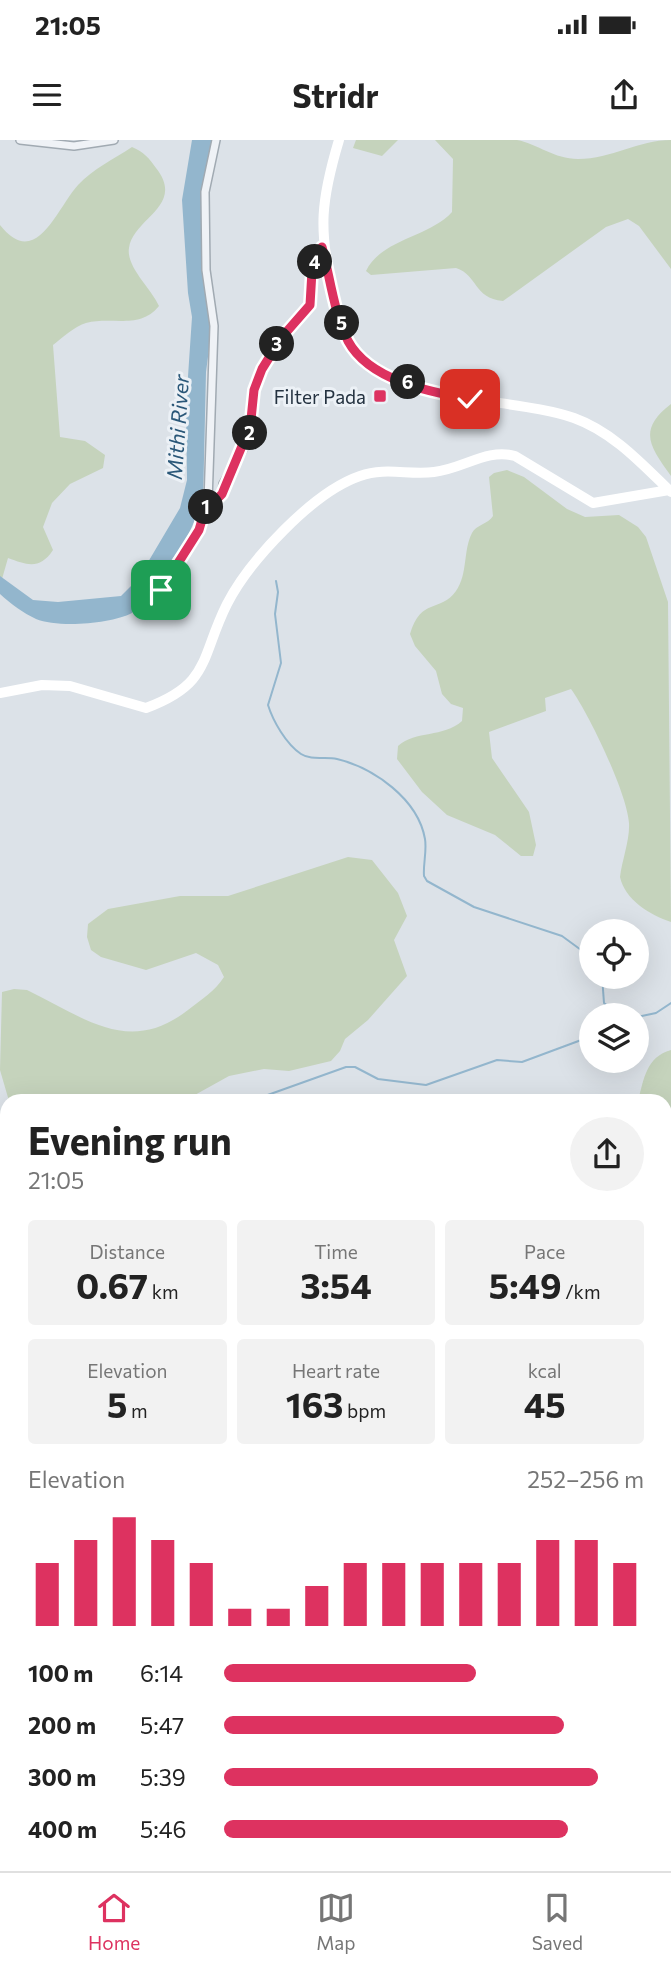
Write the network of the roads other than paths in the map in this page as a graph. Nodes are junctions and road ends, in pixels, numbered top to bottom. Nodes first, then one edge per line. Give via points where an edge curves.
1 (20, 140) edge
2 (114, 140) edge
3 (216, 140) edge
4 (339, 140) edge
5 (322, 247) junction
6 (471, 387) dead end
7 (470, 399) junction
8 (670, 491) edge
9 (208, 499) junction
10 (146, 611) dead end
11 (0, 692) edge

1 - 2 street via 74,146
3 - 9 street via 205,192 206,270 214,326
4 - 5 street via 324,205
5 - 7 street via 340,319 348,341 363,360 380,373
5 - 9 street via 312,271 310,305 262,369 254,390 249,439 222,494 214,502
6 - 7 street
7 - 8 street via 577,419 637,458
8 - 11 street via 593,503 502,452 452,470 397,469 359,476 311,505 286,528 228,604 198,676 175,693 146,708 70,686
9 - 10 street via 199,530

